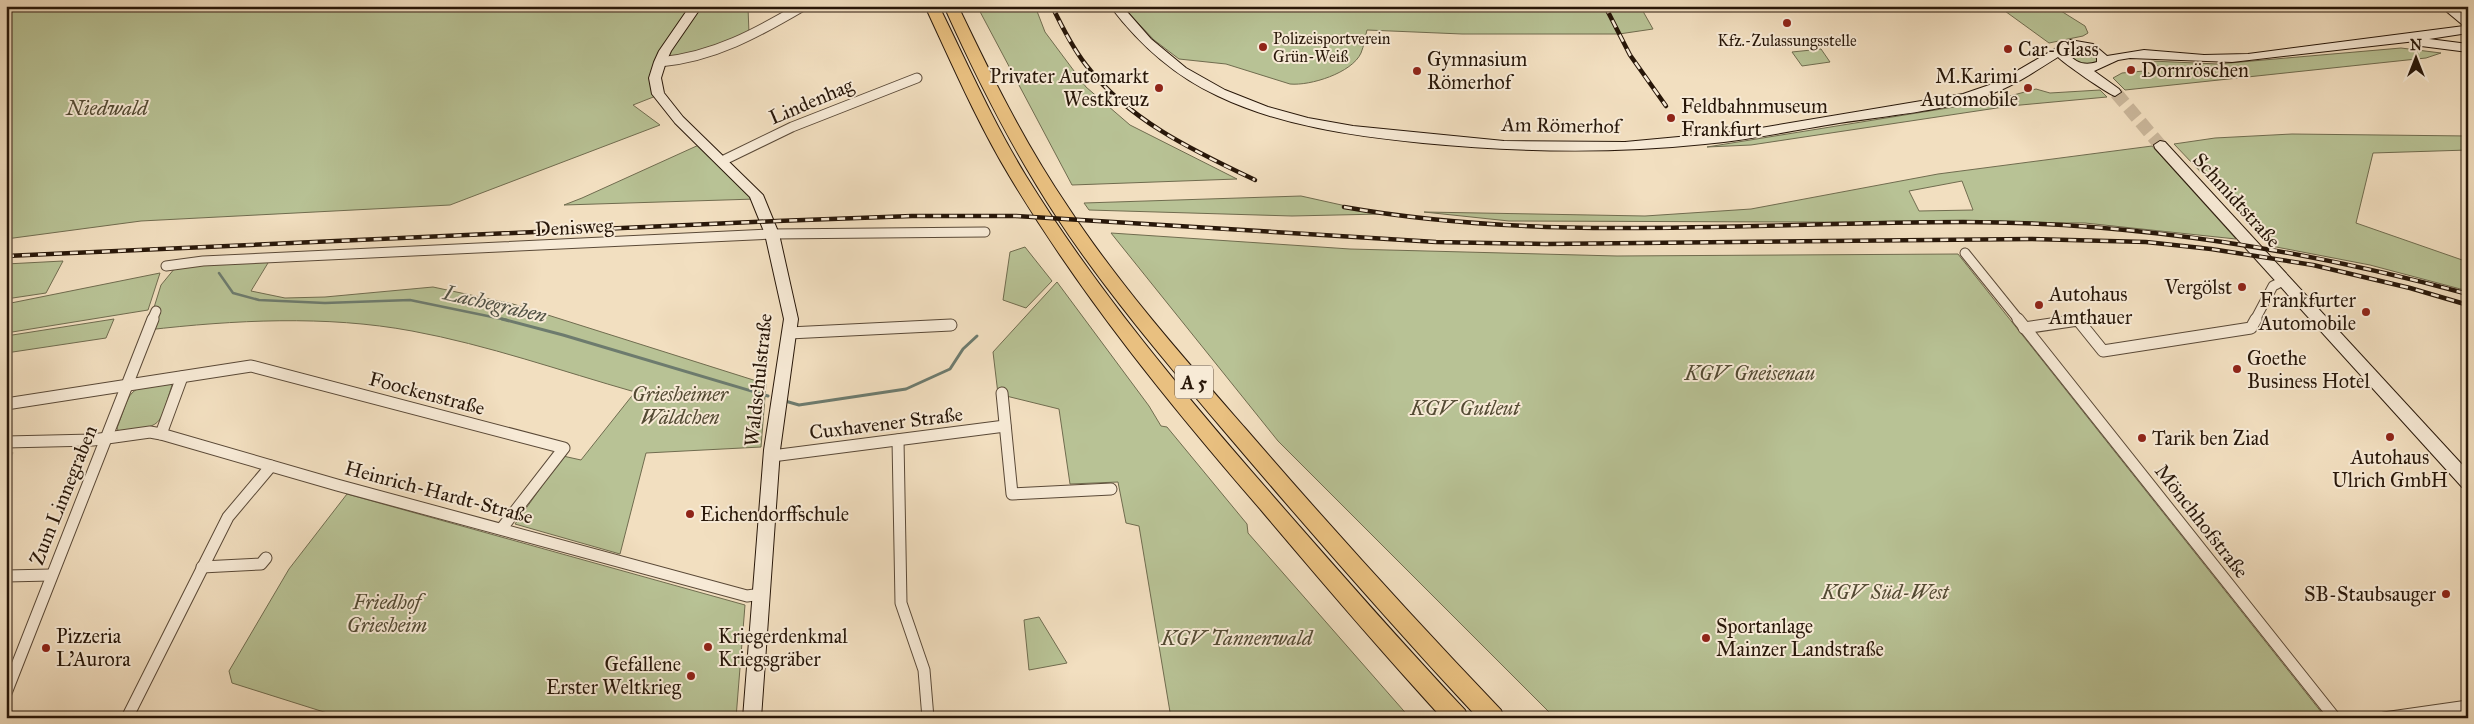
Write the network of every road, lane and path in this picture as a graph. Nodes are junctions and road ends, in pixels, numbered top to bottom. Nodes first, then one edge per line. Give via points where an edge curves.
1 (696, 6) edge
2 (803, 6) edge
3 (932, 6) edge
4 (951, 6) edge
5 (1116, 6) edge
6 (2446, 6) edge
7 (2468, 24) edge
8 (2468, 29) edge
9 (2400, 39) junction
10 (2088, 47) junction
11 (2468, 48) edge
12 (2062, 50) junction
13 (2156, 56) junction
14 (660, 62) junction
15 (2102, 64) junction
16 (2077, 65) junction
17 (2033, 66) junction
18 (916, 78) dead end
19 (2160, 145) tunnel mouth
20 (722, 161) junction
21 (985, 232) dead end
22 (772, 234) junction
23 (1965, 253) dead end
24 (166, 266) dead end
25 (2283, 281) junction
26 (156, 312) dead end
27 (951, 325) dead end
28 (2024, 328) junction
29 (789, 333) junction
30 (182, 377) junction
31 (128, 385) junction
32 (1002, 392) dead end
33 (6, 404) edge
34 (1005, 426) junction
35 (161, 434) junction
36 (106, 438) junction
37 (898, 440) junction
38 (10, 445) edge
39 (772, 456) junction
40 (271, 466) junction
41 (2468, 482) edge
42 (1110, 490) dead end
43 (502, 528) junction
44 (266, 558) dead end
45 (202, 567) junction
46 (51, 575) junction
47 (6, 576) edge
48 (762, 594) junction
49 (6, 693) edge
50 (2468, 706) edge
51 (127, 718) edge
52 (752, 718) edge
53 (928, 718) edge
54 (1457, 718) edge
55 (1493, 718) edge
56 (2335, 718) edge
57 (2384, 718) edge

1 - 14 main road, Waldschulstraße
2 - 14 street via 720,52 676,62
3 - 54 highway, A 5 via 996,138 1033,201 1084,274 1222,451
4 - 55 highway, A 5 via 1041,179 1101,265 1200,389 1313,522
5 - 17 main road, Am Römerhof via 1146,42 1173,65 1212,89 1249,103 1310,124 1364,134 1486,145 1614,147 1720,138 1963,98 1985,92
6 - 7 main road
8 - 9 main road
9 - 11 main road
9 - 13 main road via 2237,58
10 - 12 main road via 2070,44
10 - 13 main road
10 - 15 main road via 2101,54
12 - 16 main road via 2064,57
12 - 17 main road, Am Römerhof
13 - 15 main road via 2120,56
14 - 20 main road, Waldschulstraße via 656,86 664,104
15 - 16 main road, Am Römerhof
15 - 16 main road via 2116,93
16 - 17 main road, Am Römerhof
18 - 20 street, Lindenhag via 792,127
19 - 25 main road, Schmidtstraße
20 - 22 main road, Waldschulstraße via 756,195
21 - 22 street, Denisweg
22 - 24 street, Denisweg via 242,259
22 - 29 main road, Waldschulstraße via 791,319
23 - 28 street, Mönchhofstraße
25 - 28 street via 2273,286 2251,328 2103,351 2078,320
25 - 41 main road, Schmidtstraße
26 - 31 street, Zum Linnegraben
27 - 29 street
28 - 56 street, Mönchhofstraße
29 - 39 main road, Waldschulstraße
30 - 31 street, Foockenstraße
30 - 35 street
30 - 43 street, Foockenstraße via 251,366 564,448
31 - 33 street, Foockenstraße
31 - 36 street, Zum Linnegraben
32 - 34 street
34 - 37 street, Cuxhavener Straße
34 - 42 street via 1012,494
35 - 36 street, Heinrich-Hardt-Straße via 150,432
35 - 40 street, Heinrich-Hardt-Straße
36 - 38 street, Heinrich-Hardt-Straße
36 - 46 street, Zum Linnegraben
37 - 39 street, Cuxhavener Straße
37 - 53 street via 901,603 924,670
39 - 48 main road, Waldschulstraße
40 - 43 street, Heinrich-Hardt-Straße
40 - 45 street via 228,517
43 - 48 street, Heinrich-Hardt-Straße via 747,596
44 - 45 street via 261,564
45 - 51 street
46 - 47 street
46 - 49 street, Zum Linnegraben
48 - 52 main road, Waldschulstraße
50 - 57 street

